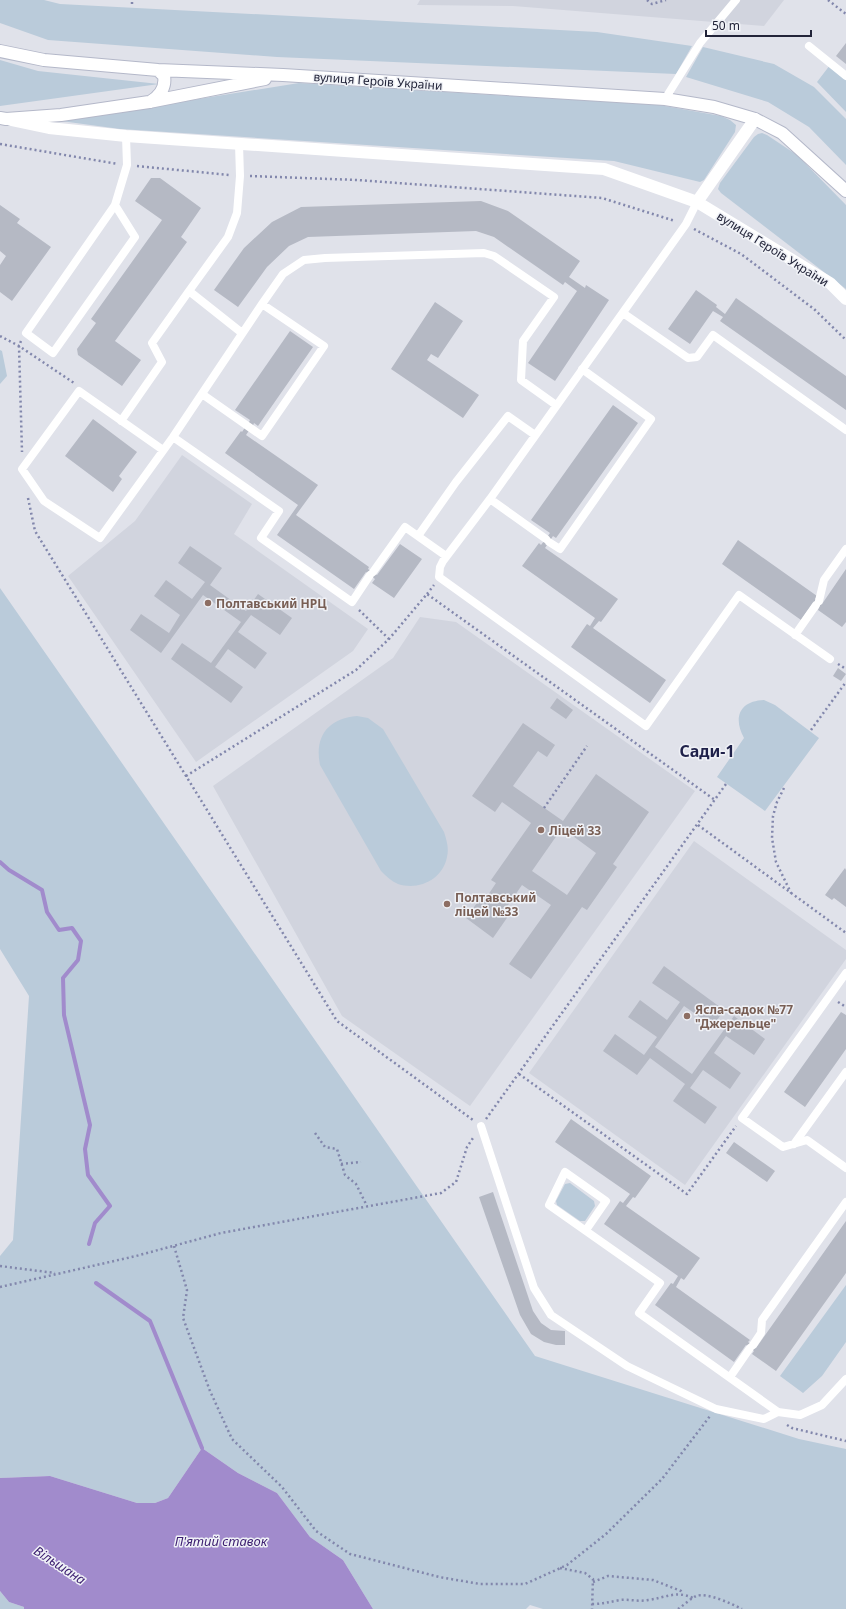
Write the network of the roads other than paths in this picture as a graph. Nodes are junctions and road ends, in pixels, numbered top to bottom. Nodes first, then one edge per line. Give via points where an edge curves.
1 (736, 0) edge
2 (809, 46) dead end
3 (0, 51) edge
4 (158, 70) junction
5 (283, 75) junction
6 (846, 76) edge
7 (665, 100) junction
8 (149, 102) junction
9 (3, 119) edge
10 (755, 119) junction
11 (126, 136) junction
12 (239, 144) junction
13 (846, 191) edge
14 (697, 202) junction
15 (115, 205) junction
16 (189, 291) junction
17 (846, 299) edge
18 (262, 304) junction
19 (622, 313) junction
20 (242, 333) junction
21 (582, 369) junction
22 (202, 394) junction
23 (556, 405) junction
24 (121, 421) junction
25 (846, 430) edge
26 (535, 436) junction
27 (173, 437) junction
28 (163, 450) junction
29 (490, 499) junction
30 (418, 536) junction
31 (846, 549) edge
32 (446, 556) junction
33 (795, 635) junction
34 (830, 659) dead end
35 (846, 972) edge
36 (846, 1072) edge
37 (481, 1126) road end
38 (794, 1144) junction
39 (846, 1168) edge
40 (846, 1202) edge
41 (586, 1230) junction
42 (730, 1377) junction
43 (846, 1379) edge
44 (778, 1412) junction

1 - 7 lane via 700,43
2 - 6 lane
3 - 4 main road, вулиця Героїв України via 44,60
4 - 5 main road, вулиця Героїв України
4 - 8 main road via 164,76 164,86 160,95
5 - 7 main road, вулиця Героїв України
5 - 8 main road
7 - 10 main road, вулиця Героїв України via 714,107
8 - 9 main road via 61,115
9 - 11 main road, вулиця Героїв України via 49,128
10 - 13 main road, вулиця Героїв України via 782,132
10 - 14 main road
11 - 12 main road, вулиця Героїв України
11 - 15 lane via 127,165
12 - 14 main road, вулиця Героїв України via 604,169
12 - 16 lane via 237,213 228,237
14 - 17 main road, вулиця Героїв України via 830,283
14 - 19 lane via 686,224
15 - 15 lane via 26,333 53,353 135,237
16 - 20 lane
16 - 24 lane via 152,343 162,362
18 - 20 lane
18 - 22 lane via 324,346 262,436
18 - 23 lane via 283,274 304,260 484,253 494,256 554,297 523,341 521,380
19 - 21 lane
19 - 25 lane via 688,358 697,357 713,335
20 - 22 lane
21 - 23 lane
21 - 29 lane via 652,419 560,549
22 - 27 lane
23 - 26 lane
24 - 28 lane
24 - 28 lane via 79,391 22,468 44,501 100,538
26 - 29 lane
26 - 30 lane via 508,416
27 - 28 lane
27 - 30 lane via 279,511 261,538 352,602 405,527
29 - 32 lane
30 - 32 lane
31 - 33 lane via 824,580 817,603
32 - 33 lane via 440,567 439,577 646,726 739,596
33 - 34 lane
35 - 38 lane via 742,1118 784,1147
36 - 38 lane
37 - 44 lane via 534,1288 552,1315 627,1366 716,1409 764,1419
38 - 39 lane via 808,1140
40 - 42 lane via 762,1320 761,1332
41 - 41 lane via 606,1201 565,1172 549,1204
41 - 42 lane via 660,1283 639,1313
42 - 44 lane
43 - 44 lane via 822,1405 800,1415

